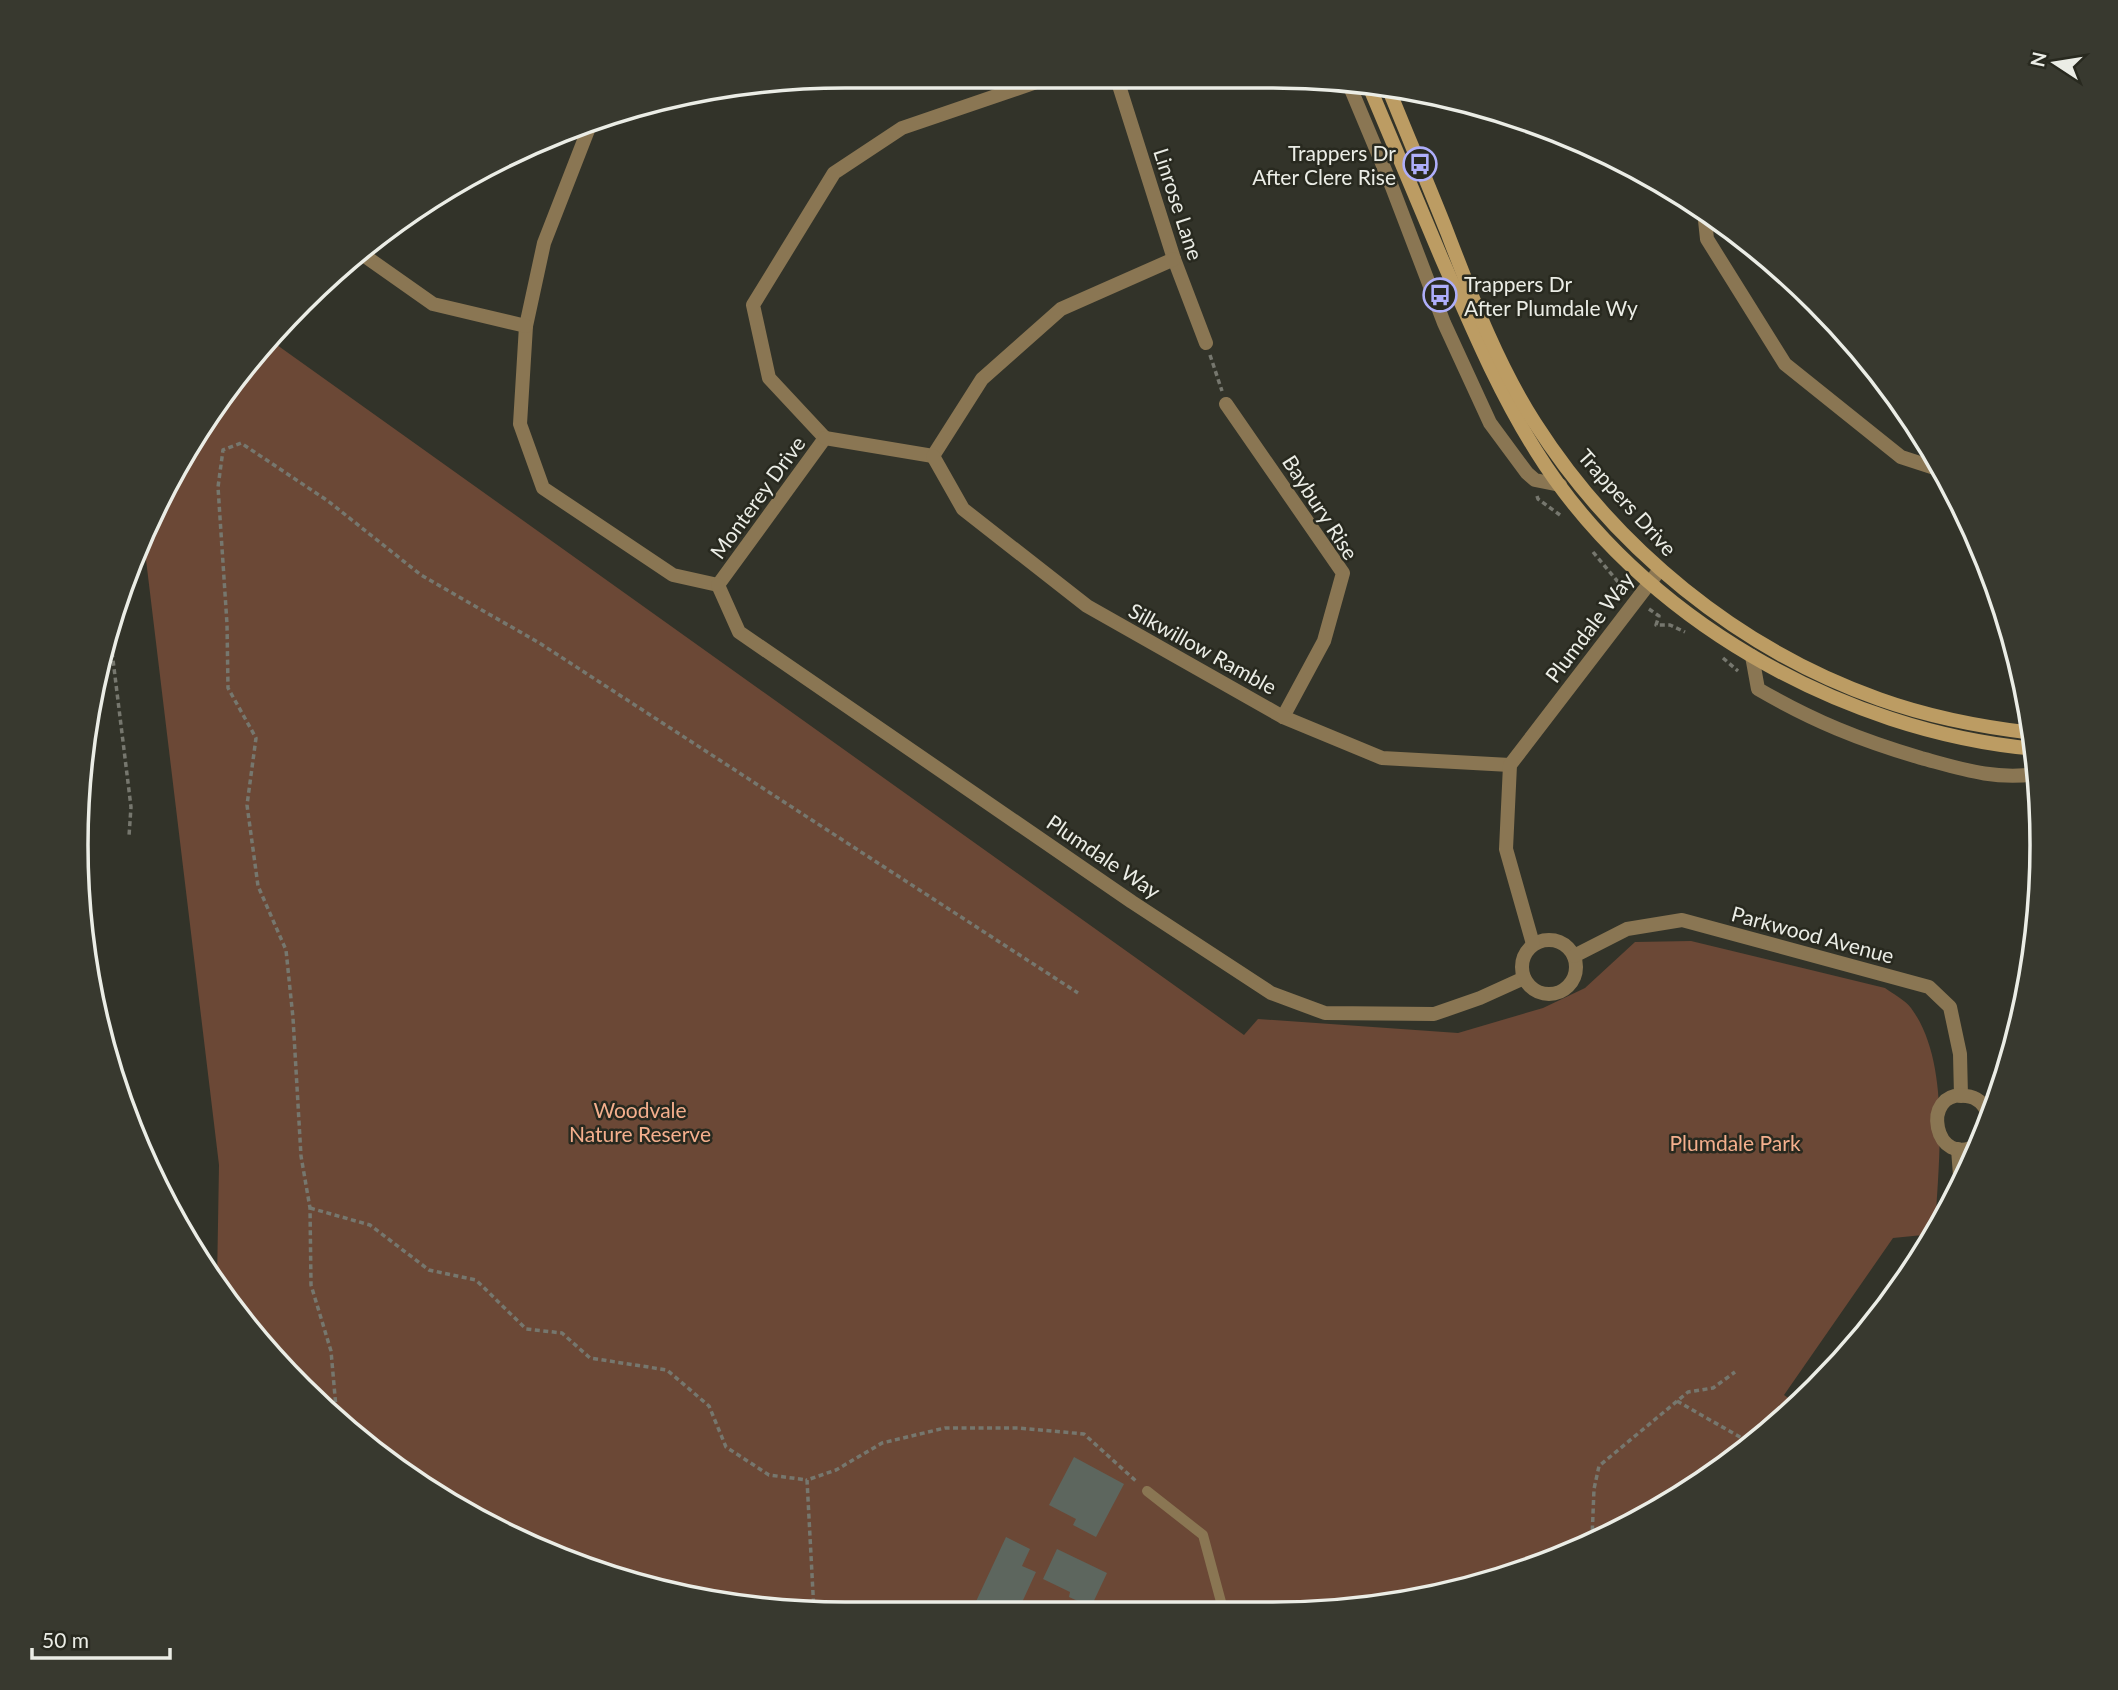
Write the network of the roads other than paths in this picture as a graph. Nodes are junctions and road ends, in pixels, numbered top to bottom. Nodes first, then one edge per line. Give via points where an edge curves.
1 (1019, 88) edge
2 (1120, 88) edge
3 (1352, 92) edge
4 (1373, 94) edge
5 (1396, 98) edge
6 (587, 134) edge
7 (1705, 223) edge
8 (367, 258) edge
9 (1174, 259) junction
10 (526, 326) junction
11 (1206, 343) road end
12 (1226, 404) road end
13 (825, 438) junction
14 (933, 456) junction
15 (1929, 466) edge
16 (1560, 485) junction
17 (1660, 570) junction
18 (1650, 582) junction
19 (718, 585) junction
20 (1752, 656) junction
21 (1283, 717) junction
22 (2022, 731) edge
23 (2024, 748) edge
24 (1510, 765) junction
25 (2027, 774) edge
26 (1533, 944) junction
27 (1574, 956) junction
28 (1524, 978) junction
29 (1961, 1096) junction
30 (1984, 1106) edge
31 (1958, 1149) junction
32 (1966, 1149) edge
33 (1959, 1165) edge
34 (1147, 1491) road end
35 (1221, 1602) edge

1 - 13 street via 902,128 834,173 753,305 769,378
2 - 9 street, Linrose Lane
3 - 16 street, Trappers Drive via 1444,323 1490,423 1527,473 1535,480
4 - 16 main road, Trappers Drive via 1490,370
5 - 17 main road, Trappers Drive via 1477,310 1528,411 1594,503
6 - 10 street, Monterey Drive via 544,243
7 - 15 street via 1707,239 1785,364 1900,457
8 - 10 street via 433,304
9 - 11 street, Linrose Lane
9 - 14 street via 1061,309 982,379
10 - 19 street, Monterey Drive via 520,424 542,488 673,575
12 - 21 street, Baybury Rise via 1343,573 1324,640
13 - 14 street
13 - 19 street, Monterey Drive
14 - 21 street, Silkwillow Ramble via 964,509 1087,606
16 - 18 main road, Trappers Drive
17 - 18 street, Plumdale Way
17 - 22 main road, Trappers Drive via 1757,639 1844,685 1944,719
18 - 20 main road, Trappers Drive
18 - 24 street, Plumdale Way
19 - 28 street, Plumdale Way via 739,632 1271,993 1325,1013 1434,1014
20 - 23 main road, Trappers Drive via 1846,704 1941,734
20 - 25 street via 1758,689 1801,715 1981,775
21 - 24 street, Silkwillow Ramble via 1381,758
24 - 26 street via 1506,849
26 - 27 street via 1557,940
26 - 28 street via 1522,959
27 - 28 street via 1571,984 1555,994 1536,991
27 - 29 street, Parkwood Avenue via 1627,929 1682,920 1929,987 1950,1007 1960,1054
29 - 30 street via 1976,1098
29 - 31 street via 1945,1102 1937,1117 1939,1134
31 - 32 street
31 - 33 street
34 - 35 lane via 1203,1535

